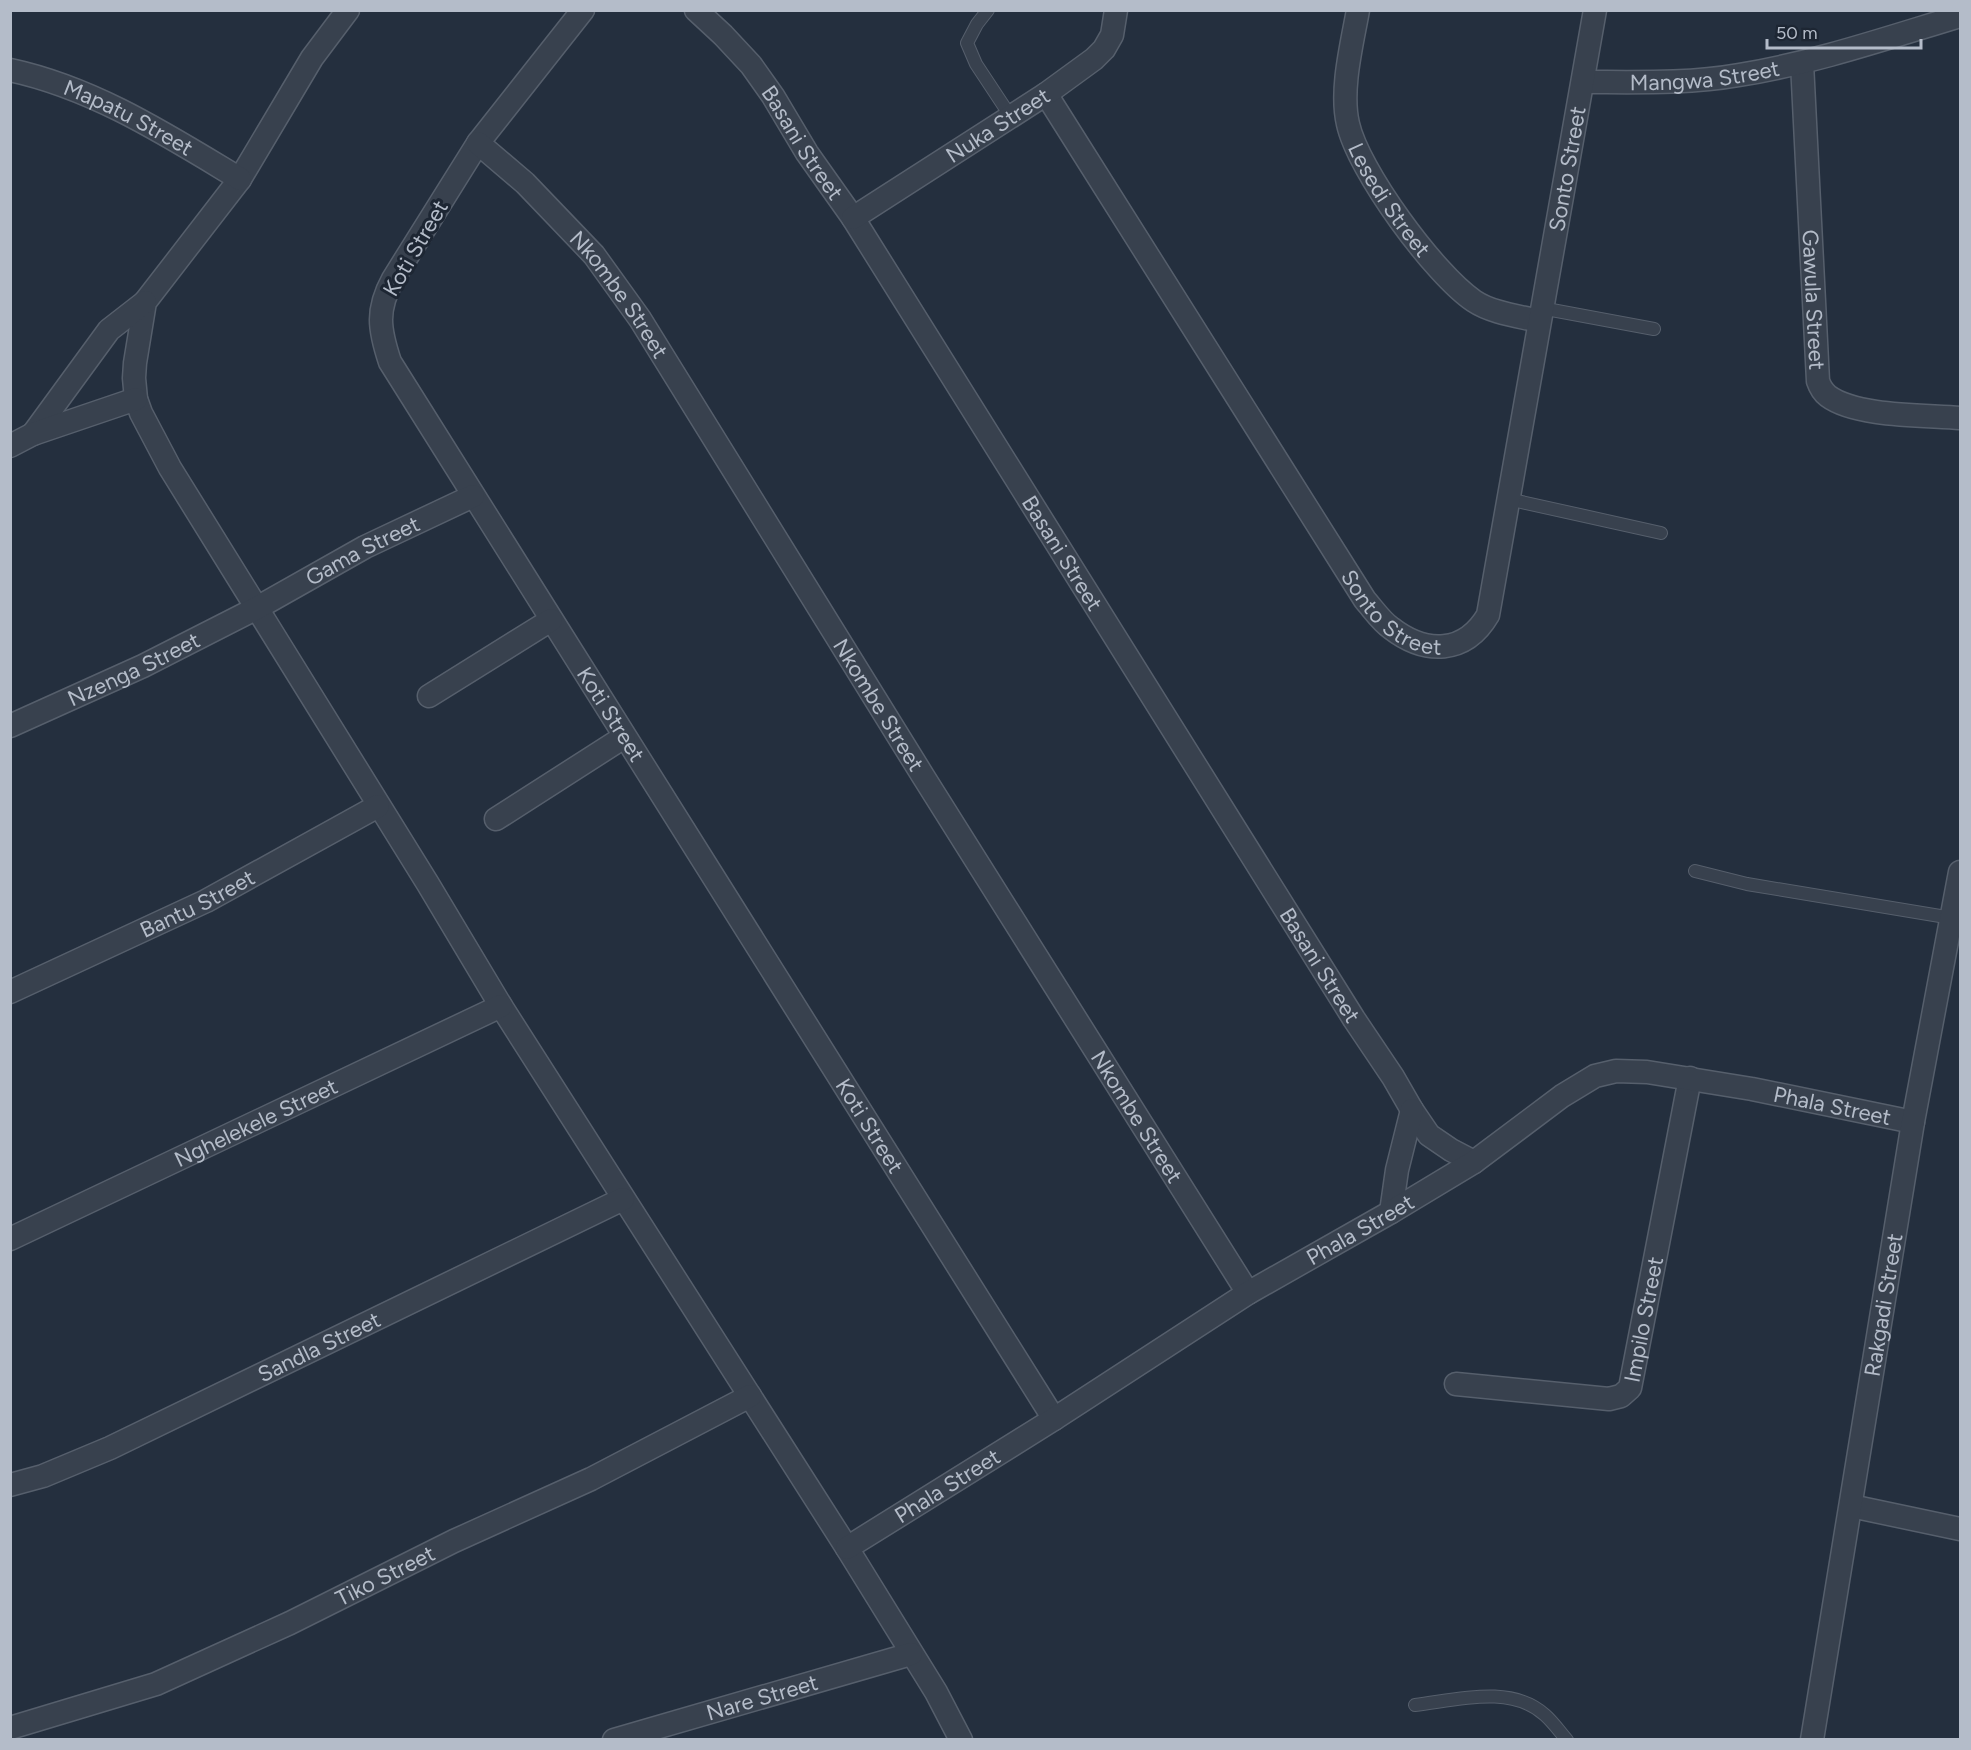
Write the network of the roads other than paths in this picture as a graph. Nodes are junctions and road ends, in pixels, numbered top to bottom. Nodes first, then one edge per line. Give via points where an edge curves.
1 (348, 10) edge
2 (584, 10) edge
3 (696, 10) edge
4 (988, 10) edge
5 (1116, 10) edge
6 (1358, 10) edge
7 (1595, 10) edge
8 (1960, 16) edge
9 (1802, 63) junction
10 (10, 70) edge
11 (1583, 82) junction
12 (1046, 94) junction
13 (1011, 117) junction
14 (478, 143) junction
15 (240, 179) junction
16 (853, 218) junction
17 (145, 302) junction
18 (1540, 315) junction
19 (1654, 329) dead end
20 (136, 399) junction
21 (1960, 418) edge
22 (33, 434) junction
23 (10, 446) edge
24 (473, 496) junction
25 (1508, 499) junction
26 (1661, 533) dead end
27 (256, 608) junction
28 (551, 620) junction
29 (429, 696) dead end
30 (12, 722) edge
31 (624, 737) junction
32 (378, 806) junction
33 (496, 819) dead end
34 (1695, 871) dead end
35 (1960, 872) edge
36 (1956, 905) edge
37 (10, 992) edge
38 (501, 1006) junction
39 (1690, 1078) junction
40 (1412, 1110) junction
41 (1913, 1122) junction
42 (1474, 1162) junction
43 (623, 1199) junction
44 (1392, 1212) junction
45 (10, 1239) edge
46 (1248, 1293) junction
47 (1456, 1384) dead end
48 (750, 1396) junction
49 (1054, 1419) junction
50 (10, 1485) edge
51 (1851, 1506) junction
52 (1960, 1529) edge
53 (847, 1548) junction
54 (910, 1654) junction
55 (1415, 1705) dead end
56 (10, 1728) edge
57 (614, 1740) edge
58 (961, 1740) edge
59 (1567, 1740) edge
60 (1812, 1740) edge

1 - 15 street via 312,58
2 - 14 street, Koti Street
3 - 16 street, Basani Street via 752,65
4 - 13 lane via 967,43
5 - 12 street, Nuka Street via 1112,35 1104,49
6 - 18 street, Lesedi Street via 1346,95 1347,122 1373,178 1403,225 1474,301 1494,310
7 - 11 street, Sonto Street
8 - 9 street, Mangwa Street
9 - 11 street, Mangwa Street via 1738,76
9 - 21 street, Gawula Street via 1818,381 1822,390 1829,397 1867,411
10 - 15 street, Mapatu Street via 69,86 166,135
11 - 18 street, Sonto Street
12 - 13 street, Nuka Street
12 - 25 street, Sonto Street via 1365,600 1389,627 1414,642 1444,647 1479,629 1488,615
13 - 16 street, Nuka Street
14 - 24 street, Koti Street via 393,279 380,316 390,362
14 - 46 street, Nkombe Street via 525,183 594,255 640,319
15 - 17 street
16 - 40 street, Basani Street
17 - 20 street via 135,363
17 - 22 street via 109,330
18 - 19 lane
18 - 25 street, Sonto Street
20 - 22 street
20 - 27 street via 170,468
22 - 23 street
24 - 27 street, Gama Street via 365,548
24 - 28 street, Koti Street
25 - 26 lane
27 - 30 street, Nzenga Street via 143,666
27 - 32 street
28 - 29 street
28 - 31 street, Koti Street
31 - 33 street
31 - 49 street, Koti Street
32 - 37 street, Bantu Street via 206,900
32 - 38 street
34 - 36 lane via 1748,884
35 - 36 street, Rakgadi Street
36 - 41 street, Rakgadi Street
38 - 43 street
38 - 45 street, Nghelekele Street
39 - 41 street, Phala Street
39 - 42 street, Phala Street via 1616,1071 1596,1076 1562,1096
39 - 47 street, Impilo Street via 1630,1388 1609,1399
40 - 42 street, Basani Street via 1429,1135
40 - 44 street via 1397,1170
41 - 51 street, Rakgadi Street
42 - 44 street, Phala Street
43 - 48 street
43 - 50 street, Sandla Street via 110,1448 43,1476
44 - 46 street, Phala Street
46 - 49 street, Phala Street
48 - 53 street
48 - 56 street, Tiko Street via 591,1479 156,1684
49 - 53 street, Phala Street
51 - 52 street
51 - 60 street, Rakgadi Street
53 - 54 street
54 - 57 street, Nare Street
54 - 58 street
55 - 59 lane via 1501,1695 1518,1699 1544,1714

